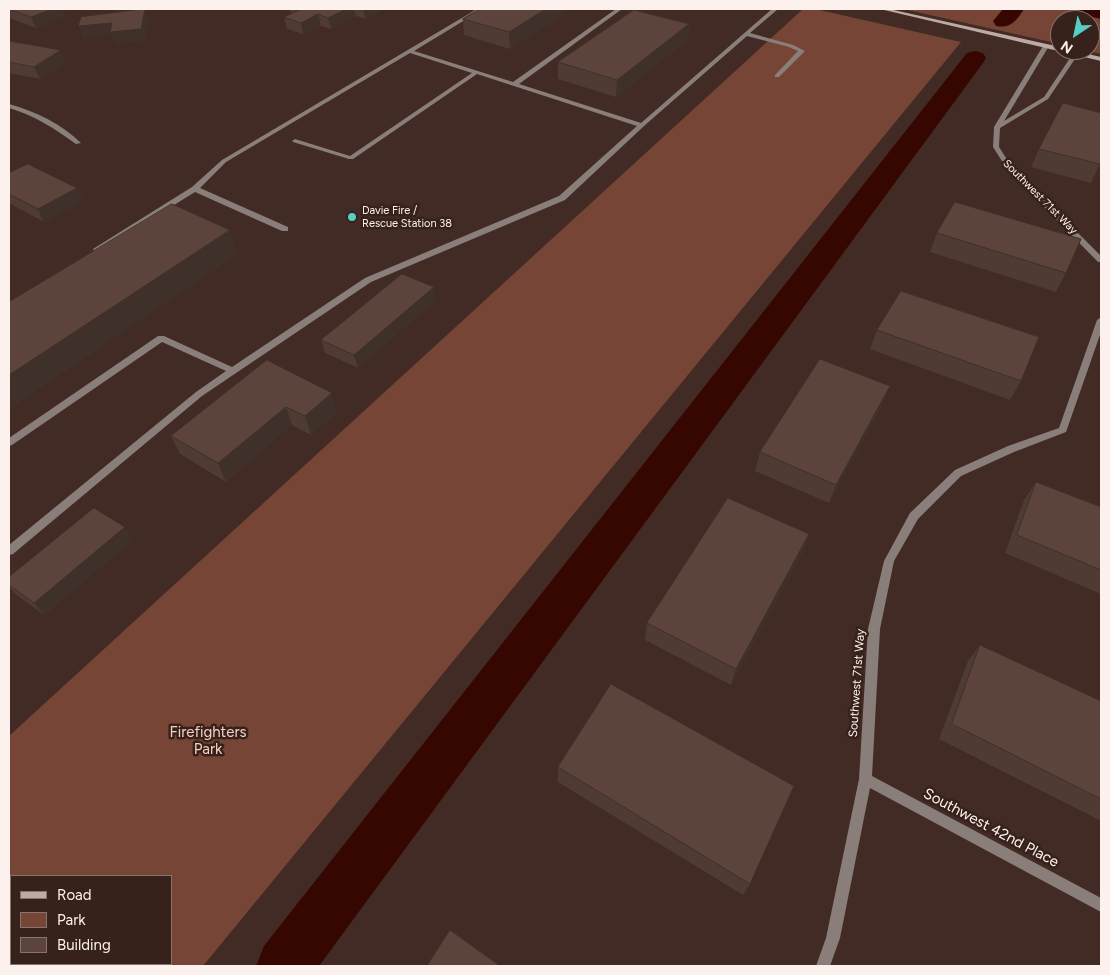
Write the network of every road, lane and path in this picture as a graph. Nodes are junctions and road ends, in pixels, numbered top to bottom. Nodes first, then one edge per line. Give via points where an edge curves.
1 (480, 9) edge
2 (619, 9) edge
3 (775, 9) edge
4 (883, 9) edge
5 (746, 34) junction
6 (1046, 46) junction
7 (1050, 47) edge
8 (409, 51) junction
9 (1072, 60) edge
10 (477, 72) junction
11 (777, 76) dead end
12 (514, 84) junction
13 (9, 106) edge
14 (642, 125) junction
15 (997, 127) junction
16 (295, 142) dead end
17 (78, 143) dead end
18 (195, 189) junction
19 (285, 229) dead end
20 (94, 252) edge
21 (1101, 260) edge
22 (1101, 320) edge
23 (234, 371) junction
24 (9, 443) edge
25 (9, 551) edge
26 (865, 779) junction
27 (1101, 905) edge
28 (823, 966) edge

1 - 8 street
2 - 12 street
3 - 5 street
4 - 6 street
5 - 11 street via 802,51
5 - 14 street
6 - 7 street
6 - 15 street
8 - 10 street
8 - 18 street via 224,162
9 - 15 street via 1046,98
10 - 12 street
10 - 16 street via 350,158
12 - 14 street
13 - 17 street via 33,113
14 - 23 street via 562,198 368,280
15 - 21 street, Southwest 71st Way via 996,147 1009,168
18 - 19 street
18 - 20 street
22 - 26 street, Southwest 71st Way via 1063,430 958,472 914,516 889,561 874,629
23 - 24 street via 161,338
23 - 25 street via 199,394
26 - 27 street, Southwest 42nd Place
26 - 28 street, Southwest 71st Way via 833,938

